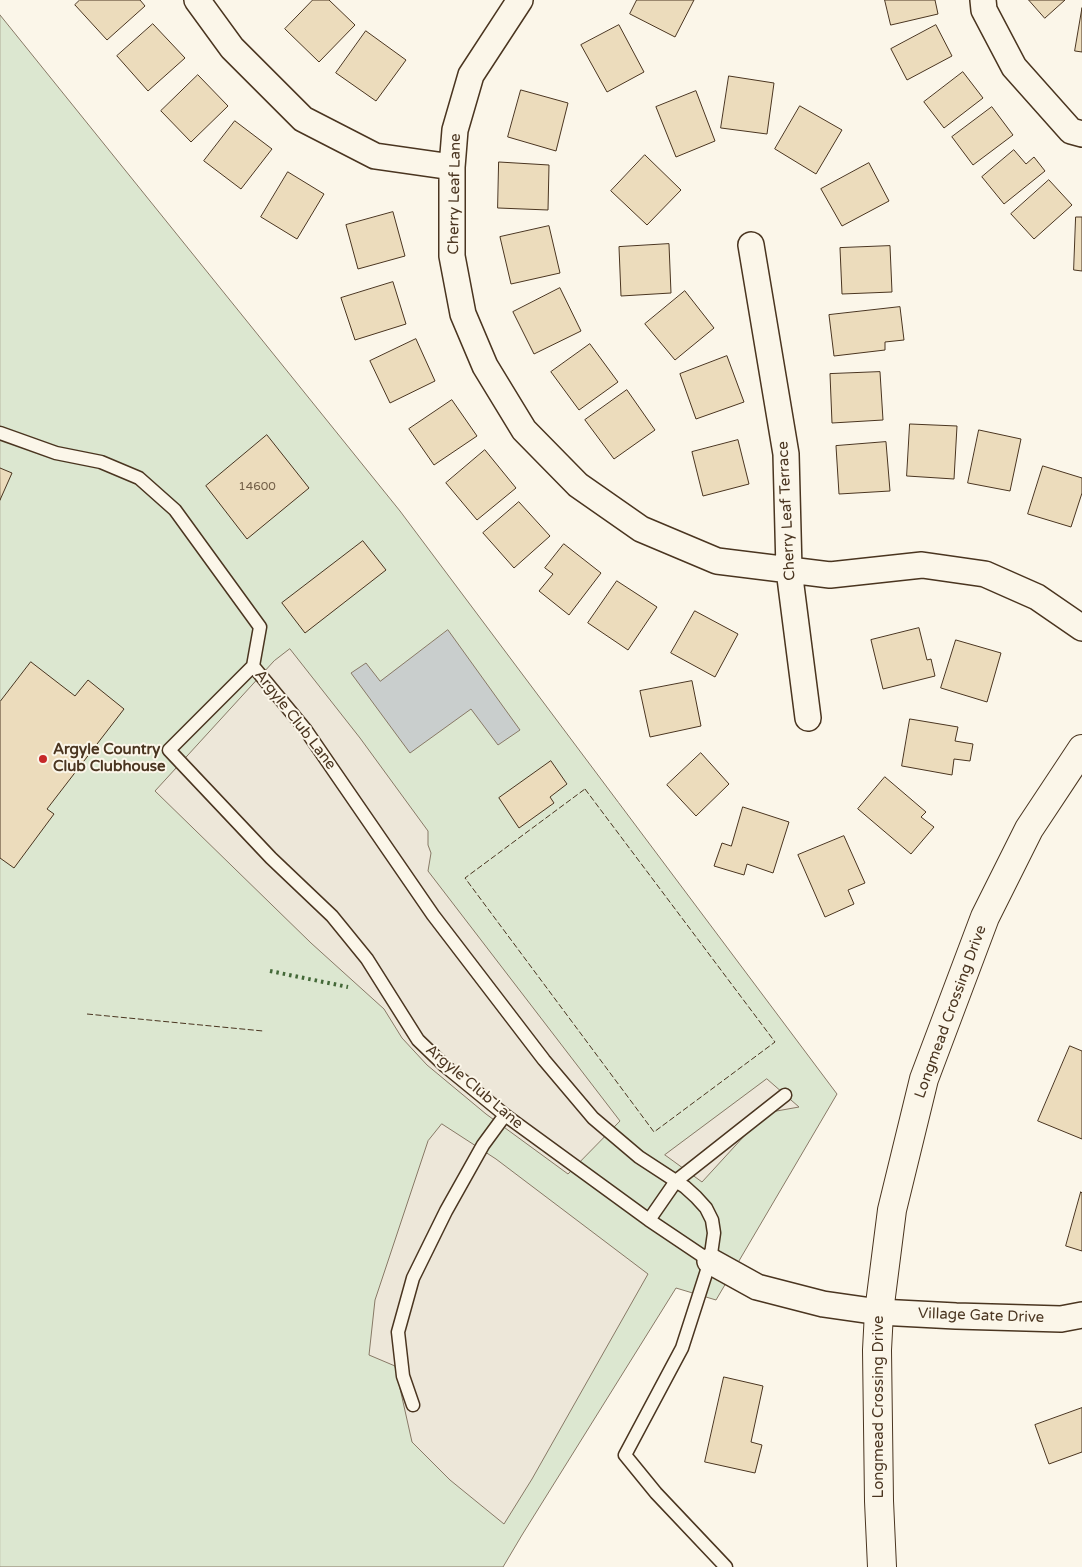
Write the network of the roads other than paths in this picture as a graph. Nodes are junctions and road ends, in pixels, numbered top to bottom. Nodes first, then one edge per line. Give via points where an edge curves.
1 (197, 0) edge
2 (520, 0) edge
3 (983, 0) edge
4 (1082, 134) edge
5 (452, 167) junction
6 (751, 245) dead end
7 (0, 433) edge
8 (789, 570) junction
9 (1082, 628) edge
10 (254, 666) junction
11 (808, 718) dead end
12 (1082, 749) edge
13 (785, 1094) dead end
14 (505, 1115) junction
15 (676, 1181) junction
16 (649, 1220) junction
17 (710, 1261) junction
18 (879, 1312) junction
19 (1082, 1314) edge
20 (413, 1405) dead end
21 (726, 1567) edge
22 (882, 1567) edge

1 - 5 street via 232,48 303,120 375,156
2 - 5 street, Cherry Leaf Lane via 472,75 455,130
3 - 4 street via 984,10 1014,67 1071,131
5 - 8 street, Cherry Leaf Lane via 452,256 463,314 485,366 524,430 578,485 641,529 717,561
6 - 8 street, Cherry Leaf Terrace via 786,454
7 - 10 lane via 56,453 101,462 139,478 175,510 260,627
8 - 9 street, Cherry Leaf Lane via 830,575 922,565 985,574 1037,597
8 - 11 street, Cherry Leaf Terrace
10 - 14 lane, Argyle Club Lane via 169,750 271,858 332,916 368,959 418,1040
10 - 15 lane, Argyle Club Lane via 305,729 433,916 544,1060 593,1118 639,1157
12 - 18 street, Longmead Crossing Drive via 1030,829 985,917 924,1078 892,1210
13 - 15 lane
14 - 16 lane, Argyle Club Lane
14 - 20 lane via 483,1145 413,1278 398,1332 403,1376
15 - 16 lane
15 - 17 lane, Argyle Club Lane via 696,1197 712,1220 714,1233
16 - 17 lane, Argyle Club Lane
17 - 18 street, Argyle Club Lane via 757,1287 823,1304
17 - 21 lane, Argyle Club Lane via 682,1348 625,1455
18 - 19 street, Village Gate Drive via 1061,1319
18 - 22 street, Longmead Crossing Drive

